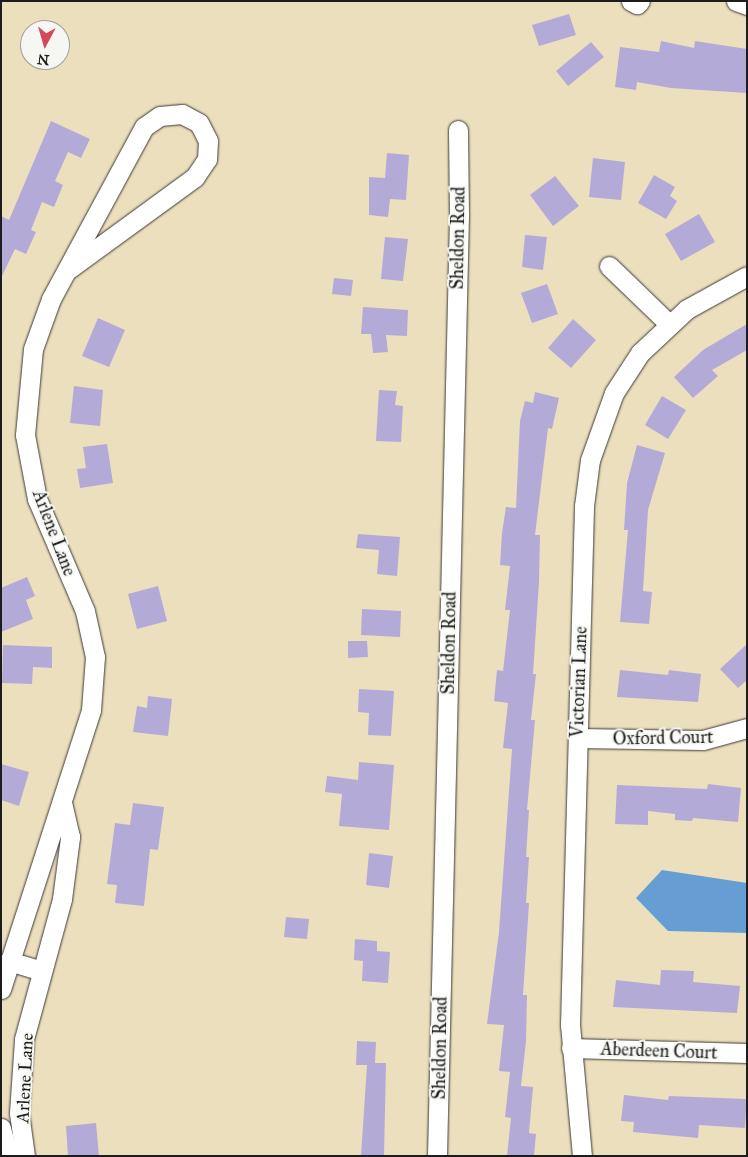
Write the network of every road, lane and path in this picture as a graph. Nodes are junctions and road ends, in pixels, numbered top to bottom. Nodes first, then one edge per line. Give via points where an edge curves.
1 (631, 1) edge
2 (640, 1) edge
3 (736, 1) edge
4 (747, 5) edge
5 (458, 130) dead end
6 (609, 266) dead end
7 (70, 268) junction
8 (747, 276) edge
9 (669, 324) junction
10 (747, 728) edge
11 (578, 738) junction
12 (62, 800) junction
13 (9, 961) junction
14 (41, 971) junction
15 (1, 989) edge
16 (571, 1048) junction
17 (747, 1053) edge
18 (1, 1128) edge
19 (8, 1156) edge
20 (25, 1156) edge
21 (437, 1156) edge
22 (582, 1156) edge

1 - 2 street via 637,4
3 - 4 street
5 - 21 street, Sheldon Road via 459,233
6 - 9 street
7 - 7 street, Arlene Lane via 195,177 208,158 208,141 198,122 182,114 160,116 144,128
7 - 12 street, Arlene Lane via 51,299 33,349 25,435 37,499 85,611 95,656 91,710
8 - 9 street, Victorian Lane via 710,293
9 - 11 street, Victorian Lane via 640,353 620,382 604,416 590,460 584,506
10 - 11 street, Oxford Court via 703,740
11 - 16 street, Victorian Lane
12 - 13 street, Arlene Lane
12 - 14 street, Arlene Lane via 70,837 64,890
13 - 14 street
13 - 15 street, Arlene Lane
14 - 20 street, Arlene Lane via 24,1039 19,1112
16 - 17 street, Aberdeen Court
16 - 22 street, Victorian Lane
18 - 19 street, Arlene Lane

